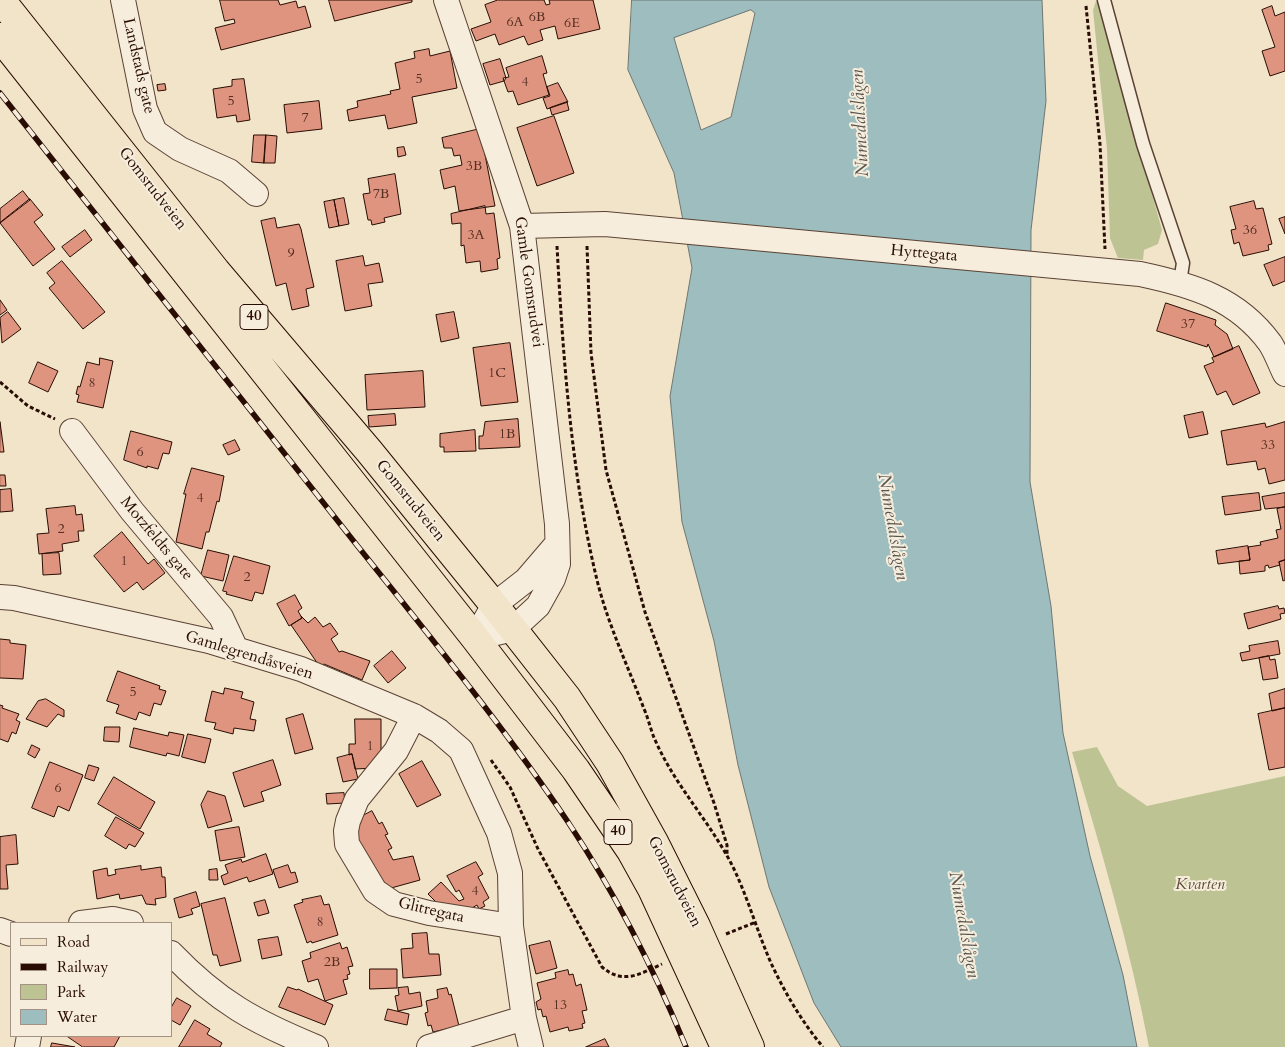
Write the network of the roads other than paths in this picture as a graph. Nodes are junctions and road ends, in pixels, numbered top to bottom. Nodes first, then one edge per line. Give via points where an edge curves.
1 (1, 0) edge
2 (123, 0) edge
3 (446, 0) edge
4 (1104, 0) edge
5 (0, 37) edge
6 (256, 194) dead end
7 (522, 226) junction
8 (1180, 282) junction
9 (1285, 374) edge
10 (72, 431) road end
11 (556, 545) junction
12 (0, 597) edge
13 (494, 605) junction
14 (513, 629) junction
15 (475, 638) junction
16 (236, 649) junction
17 (414, 716) junction
18 (89, 922) edge
19 (126, 922) edge
20 (511, 926) junction
21 (172, 954) edge
22 (524, 1018) junction
23 (316, 1047) edge
24 (428, 1047) edge
25 (531, 1047) edge
26 (725, 1047) edge
27 (750, 1047) edge

1 - 13 main road, Gomsrudveien / 40 via 262,328 369,451
2 - 6 street, Landstads gate via 145,109 155,132 175,147 229,171
3 - 7 street, Gamle Gomsrudvei
4 - 8 lane via 1143,144 1183,263
5 - 15 main road, Gomsrudveien / 40
7 - 8 street, Hyttegata via 605,224 1104,270
7 - 11 street, Gamle Gomsrudvei via 552,467 558,524
8 - 9 street, Hyttegata via 1225,300 1250,320 1270,344
10 - 16 street, Motzfeldts gate via 132,511 221,617
11 - 13 street via 526,580
11 - 14 street, Gamle Gomsrudvei via 558,564 544,596 526,619
12 - 16 street, Gamlegrendåsveien
13 - 14 main road, Gomsrudveien / 40
13 - 15 street
14 - 15 street, Gamle Gomsrudvei
14 - 27 main road, Gomsrudveien / 40 via 587,728 630,798 696,926
15 - 26 main road, Gomsrudveien / 40 via 551,735 631,851 675,935
16 - 17 street, Gamlegrendåsveien via 301,669
17 - 20 street, Gamlegrendåsveien via 439,731 465,761 486,800 510,873
17 - 20 street, Glitregata via 396,751 357,799 348,821 347,844 375,891 394,904
18 - 19 street via 113,919
20 - 22 street
21 - 23 street via 195,978 231,1006
22 - 24 street
22 - 25 street

